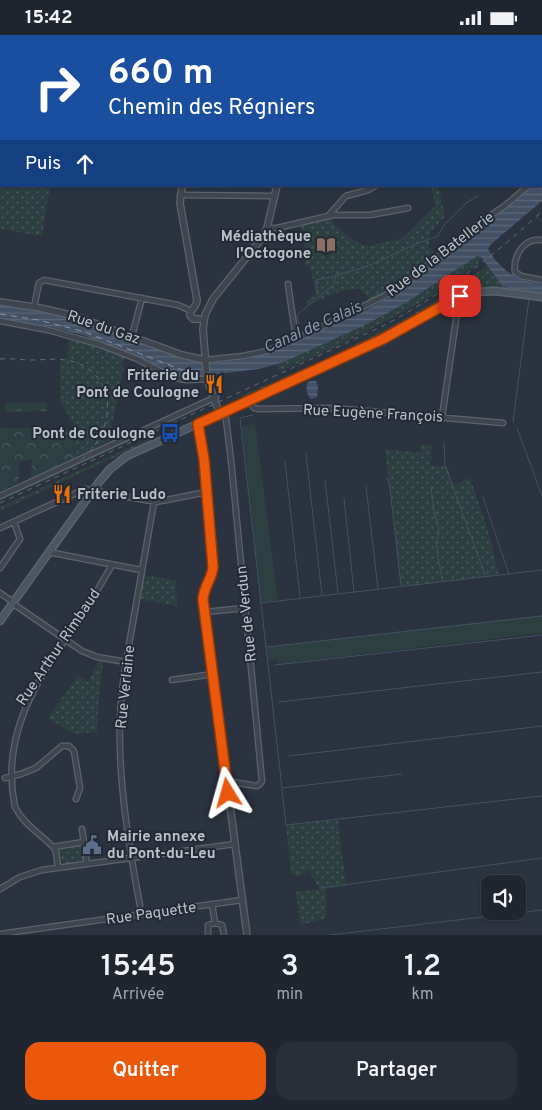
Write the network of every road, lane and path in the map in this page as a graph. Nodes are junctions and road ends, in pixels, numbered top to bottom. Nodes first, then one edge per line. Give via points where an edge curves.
1 (182, 187) edge
2 (276, 187) edge
3 (374, 187) edge
4 (527, 187) edge
5 (180, 195) junction
6 (274, 197) junction
7 (408, 208) dead end
8 (328, 216) junction
9 (267, 228) junction
10 (542, 240) edge
11 (542, 280) edge
12 (288, 284) dead end
13 (458, 297) junction
14 (542, 297) edge
15 (142, 298) junction
16 (0, 302) edge
17 (211, 302) junction
18 (34, 307) junction
19 (193, 309) junction
20 (200, 317) junction
21 (0, 321) edge
22 (203, 329) junction
23 (132, 336) junction
24 (296, 339) junction
25 (205, 361) junction
26 (207, 378) junction
27 (214, 397) junction
28 (248, 400) junction
29 (222, 412) junction
30 (442, 417) junction
31 (503, 423) dead end
32 (198, 424) junction
33 (176, 433) junction
34 (93, 490) junction
35 (207, 493) junction
36 (0, 495) edge
37 (154, 502) junction
38 (14, 522) junction
39 (0, 528) edge
40 (48, 552) junction
41 (112, 565) junction
42 (0, 568) edge
43 (141, 570) junction
44 (0, 593) edge
45 (13, 603) junction
46 (245, 608) junction
47 (205, 612) junction
48 (0, 621) edge
49 (65, 641) junction
50 (126, 662) junction
51 (212, 675) junction
52 (172, 679) dead end
53 (28, 691) dead end
54 (3, 771) dead end
55 (4, 778) junction
56 (226, 781) junction
57 (76, 799) dead end
58 (82, 829) dead end
59 (84, 842) junction
60 (235, 844) junction
61 (53, 847) junction
62 (131, 858) junction
63 (87, 864) junction
64 (58, 868) junction
65 (0, 889) edge
66 (242, 900) junction
67 (212, 904) junction
68 (140, 906) dead end
69 (214, 923) junction
70 (0, 934) edge
71 (208, 935) edge
72 (224, 935) edge
73 (247, 935) edge

1 - 5 street
2 - 6 street
3 - 8 street via 346,196
4 - 24 street, Rue de la Batellerie via 401,287
5 - 6 street
5 - 19 street via 197,299
6 - 9 street
7 - 8 street via 370,215
8 - 9 street
9 - 17 street via 261,241
10 - 11 street via 534,239 520,249 515,268 521,276
12 - 24 street
13 - 14 main road via 495,291
13 - 28 main road via 383,339
13 - 30 street
15 - 18 street via 44,279 39,283
15 - 19 street
15 - 23 street
16 - 18 street, Rue du Gaz
17 - 20 street
17 - 22 street
18 - 23 street, Rue du Gaz via 84,319
19 - 20 street via 200,310
19 - 20 street via 192,318
20 - 22 street
21 - 26 street via 102,345 169,376 184,380
22 - 25 street
23 - 25 street, Rue du Gaz
24 - 25 street, Rue de la Batellerie via 255,354
25 - 26 street
26 - 27 street
27 - 29 street
27 - 36 street
28 - 29 main road
28 - 30 street, Rue Eugène François via 258,409 334,408
29 - 32 main road
29 - 33 main road
29 - 46 street, Rue de Verdun
30 - 31 street, Rue Eugène François
32 - 33 main road
32 - 35 street
33 - 34 main road via 125,458
34 - 37 street
34 - 38 street via 83,490
34 - 40 main road
35 - 37 street
35 - 47 street via 213,569 204,593
37 - 43 street, Rue Verlaine
38 - 39 street
38 - 42 street via 20,539
40 - 41 street
40 - 45 main road
41 - 43 street
41 - 49 street, Rue Arthur Rimbaud
43 - 50 street, Rue Verlaine
44 - 45 street
45 - 48 main road
45 - 49 street
46 - 47 street
46 - 56 street, Rue de Verdun via 262,782 257,786
47 - 51 street
49 - 50 street via 91,655
49 - 53 street, Rue Arthur Rimbaud
50 - 62 street, Rue Verlaine via 120,735
51 - 52 street
51 - 56 street
54 - 55 street
55 - 57 street via 34,769 62,746 69,746 74,751 80,788
55 - 61 street via 21,817
56 - 60 street
58 - 59 street
59 - 61 street
59 - 63 street
60 - 62 street
60 - 66 street
61 - 64 street
62 - 63 street
62 - 68 street, Rue Verlaine
63 - 64 street
64 - 65 street via 27,875
66 - 67 street, Rue Paquette
66 - 73 street
67 - 69 street
67 - 70 street, Rue Paquette
69 - 71 street via 208,925
69 - 72 street via 222,925

